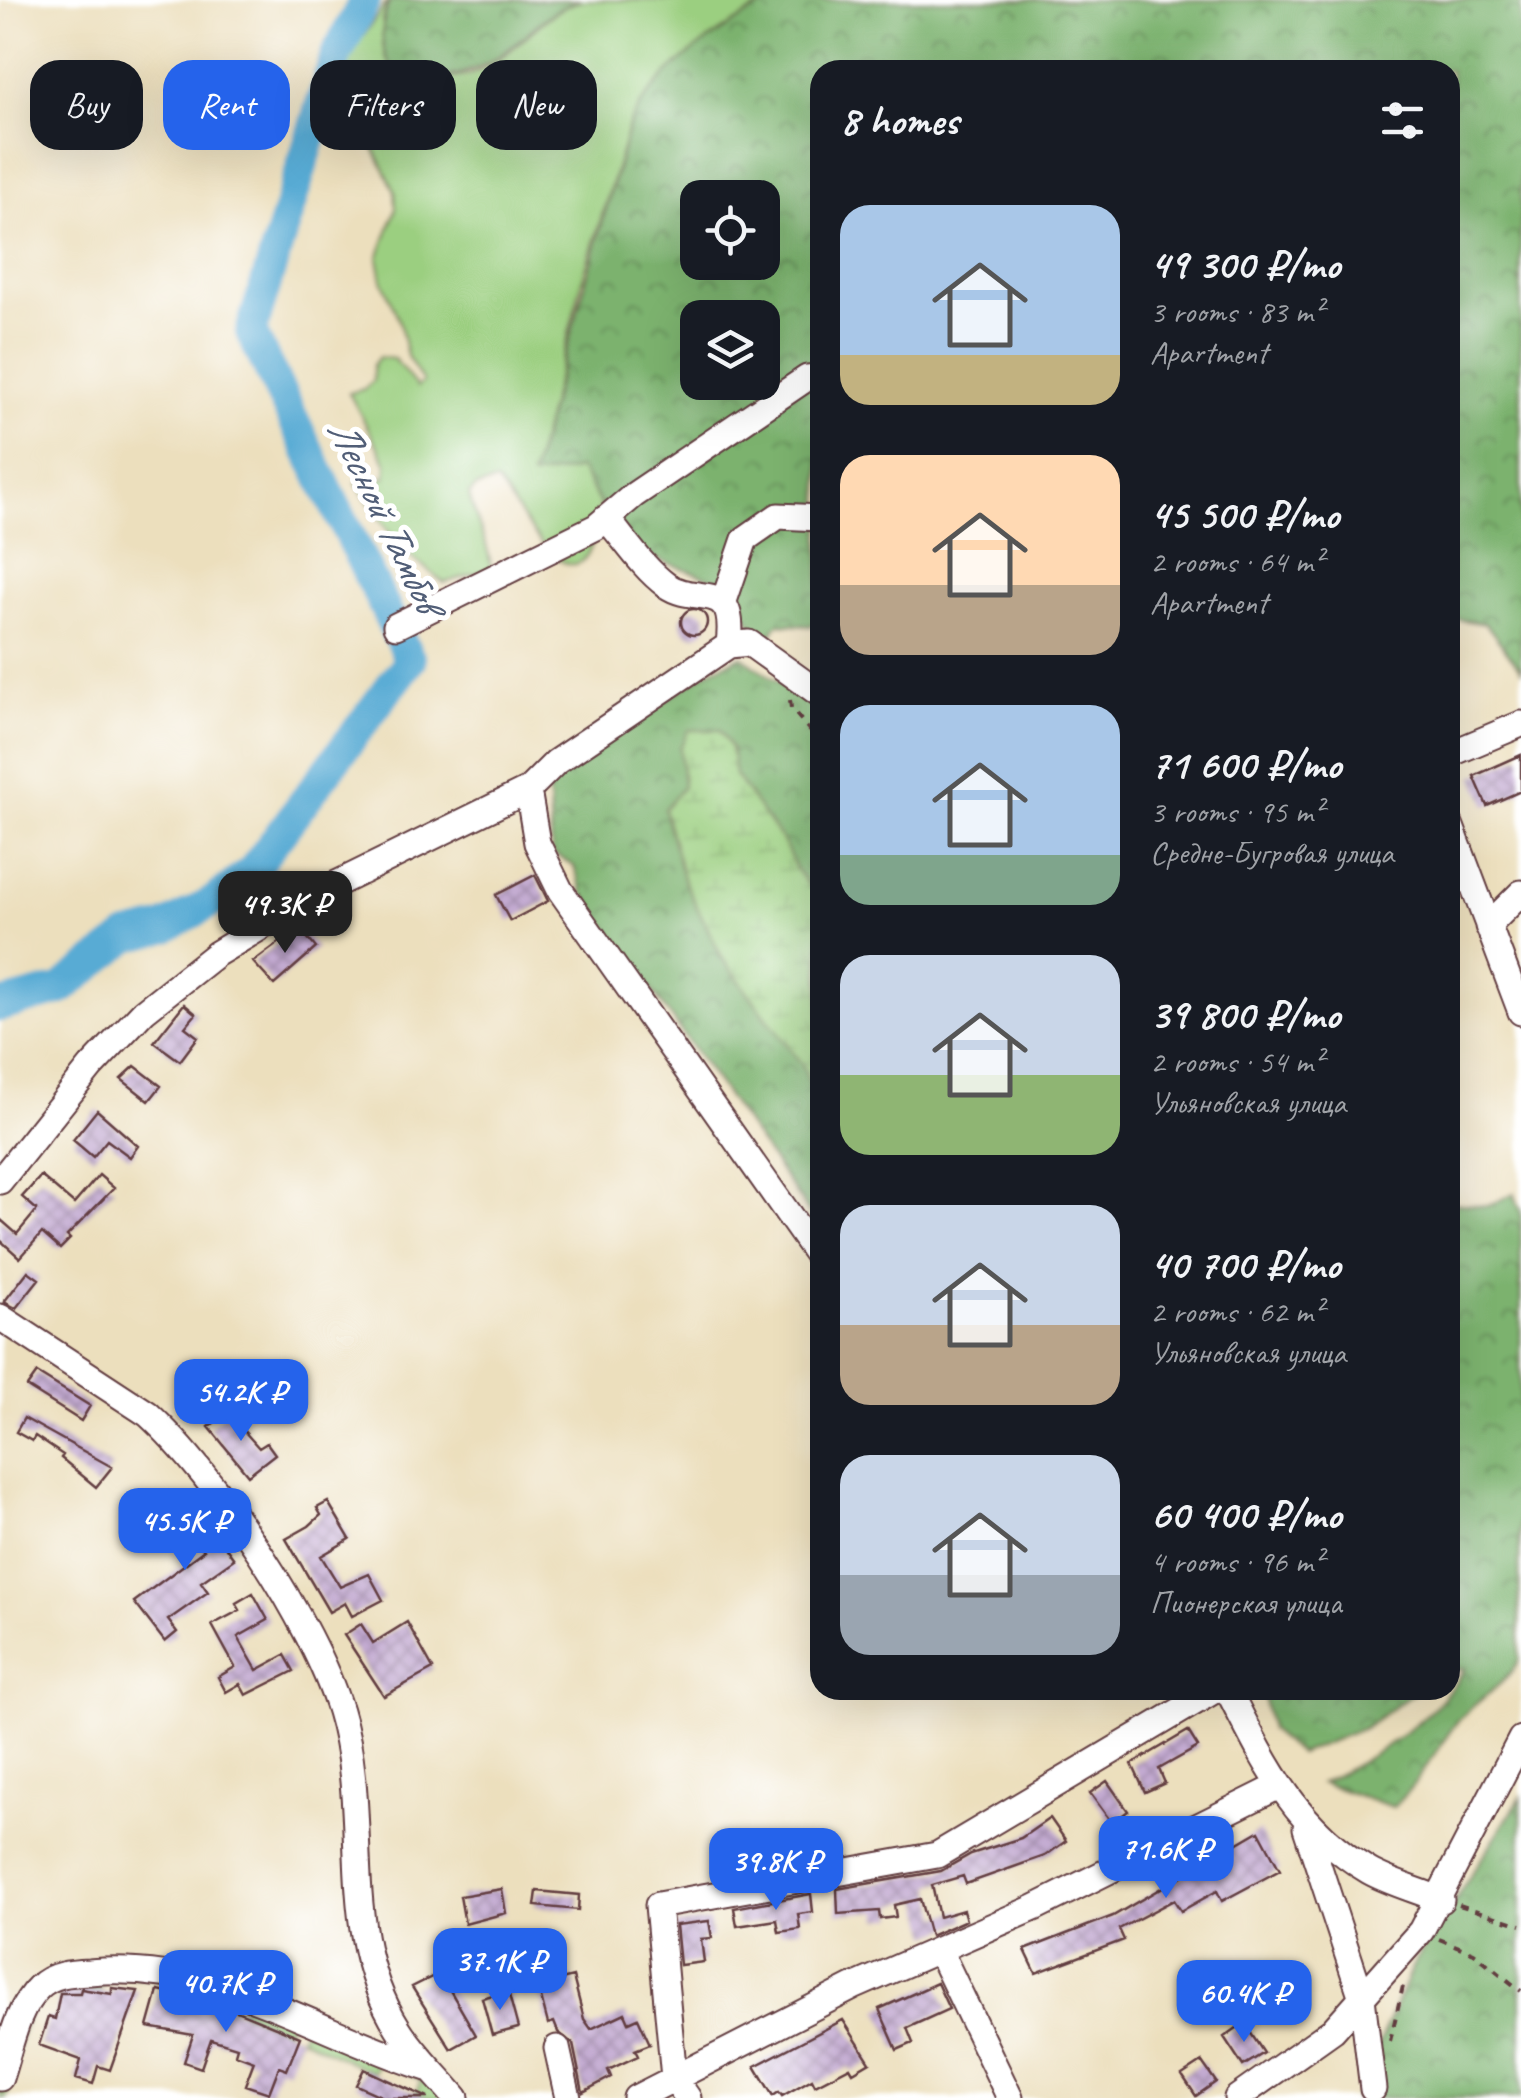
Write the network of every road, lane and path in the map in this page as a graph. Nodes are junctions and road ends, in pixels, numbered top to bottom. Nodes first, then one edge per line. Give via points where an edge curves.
1 (810, 377) edge
2 (606, 518) junction
3 (810, 518) edge
4 (724, 604) junction
5 (396, 626) dead end
6 (729, 645) junction
7 (786, 670) junction
8 (810, 687) edge
9 (1521, 724) edge
10 (810, 731) edge
11 (1460, 750) edge
12 (528, 790) junction
13 (1460, 851) edge
14 (1521, 894) edge
15 (1488, 926) junction
16 (1521, 1012) edge
17 (0, 1181) edge
18 (810, 1245) edge
19 (0, 1318) edge
20 (1198, 1700) edge
21 (1233, 1700) edge
22 (1519, 1746) edge
23 (1278, 1787) junction
24 (1299, 1812) junction
25 (1441, 1900) junction
26 (1521, 1925) edge
27 (1421, 1931) junction
28 (939, 1950) junction
29 (1407, 1966) dead end
30 (1521, 1991) edge
31 (1362, 1998) junction
32 (557, 2048) dead end
33 (430, 2069) junction
34 (0, 2078) edge
35 (681, 2088) edge
36 (1373, 2088) joint
37 (456, 2098) edge
38 (568, 2098) edge
39 (636, 2098) edge
40 (1010, 2098) edge
41 (1237, 2098) edge

1 - 2 street
2 - 4 street via 668,587 708,593
2 - 5 street
3 - 4 street via 778,516 745,539
4 - 6 street via 732,623
6 - 7 street via 749,643
6 - 12 street via 556,762
7 - 8 street
7 - 10 path via 791,708
9 - 11 street
12 - 17 street via 318,893 216,954 144,1012
12 - 18 street via 537,842 560,890
13 - 15 street
14 - 15 street
15 - 16 street
19 - 33 street via 148,1414 181,1444 282,1594 340,1710 351,1769 360,1925 373,1976 398,2028
20 - 35 street via 938,1855 658,1905
21 - 23 street
22 - 25 street
23 - 24 street
23 - 28 street
24 - 25 street via 1370,1872
24 - 31 street
25 - 26 path
25 - 27 street
27 - 30 path via 1474,1954
27 - 31 street
28 - 35 street via 853,1987
28 - 40 street
29 - 36 path
31 - 36 street
31 - 41 street via 1333,2030
32 - 38 street
33 - 34 street via 220,1985 134,1969 64,1974 38,1988 22,2012
33 - 37 street
35 - 39 street

